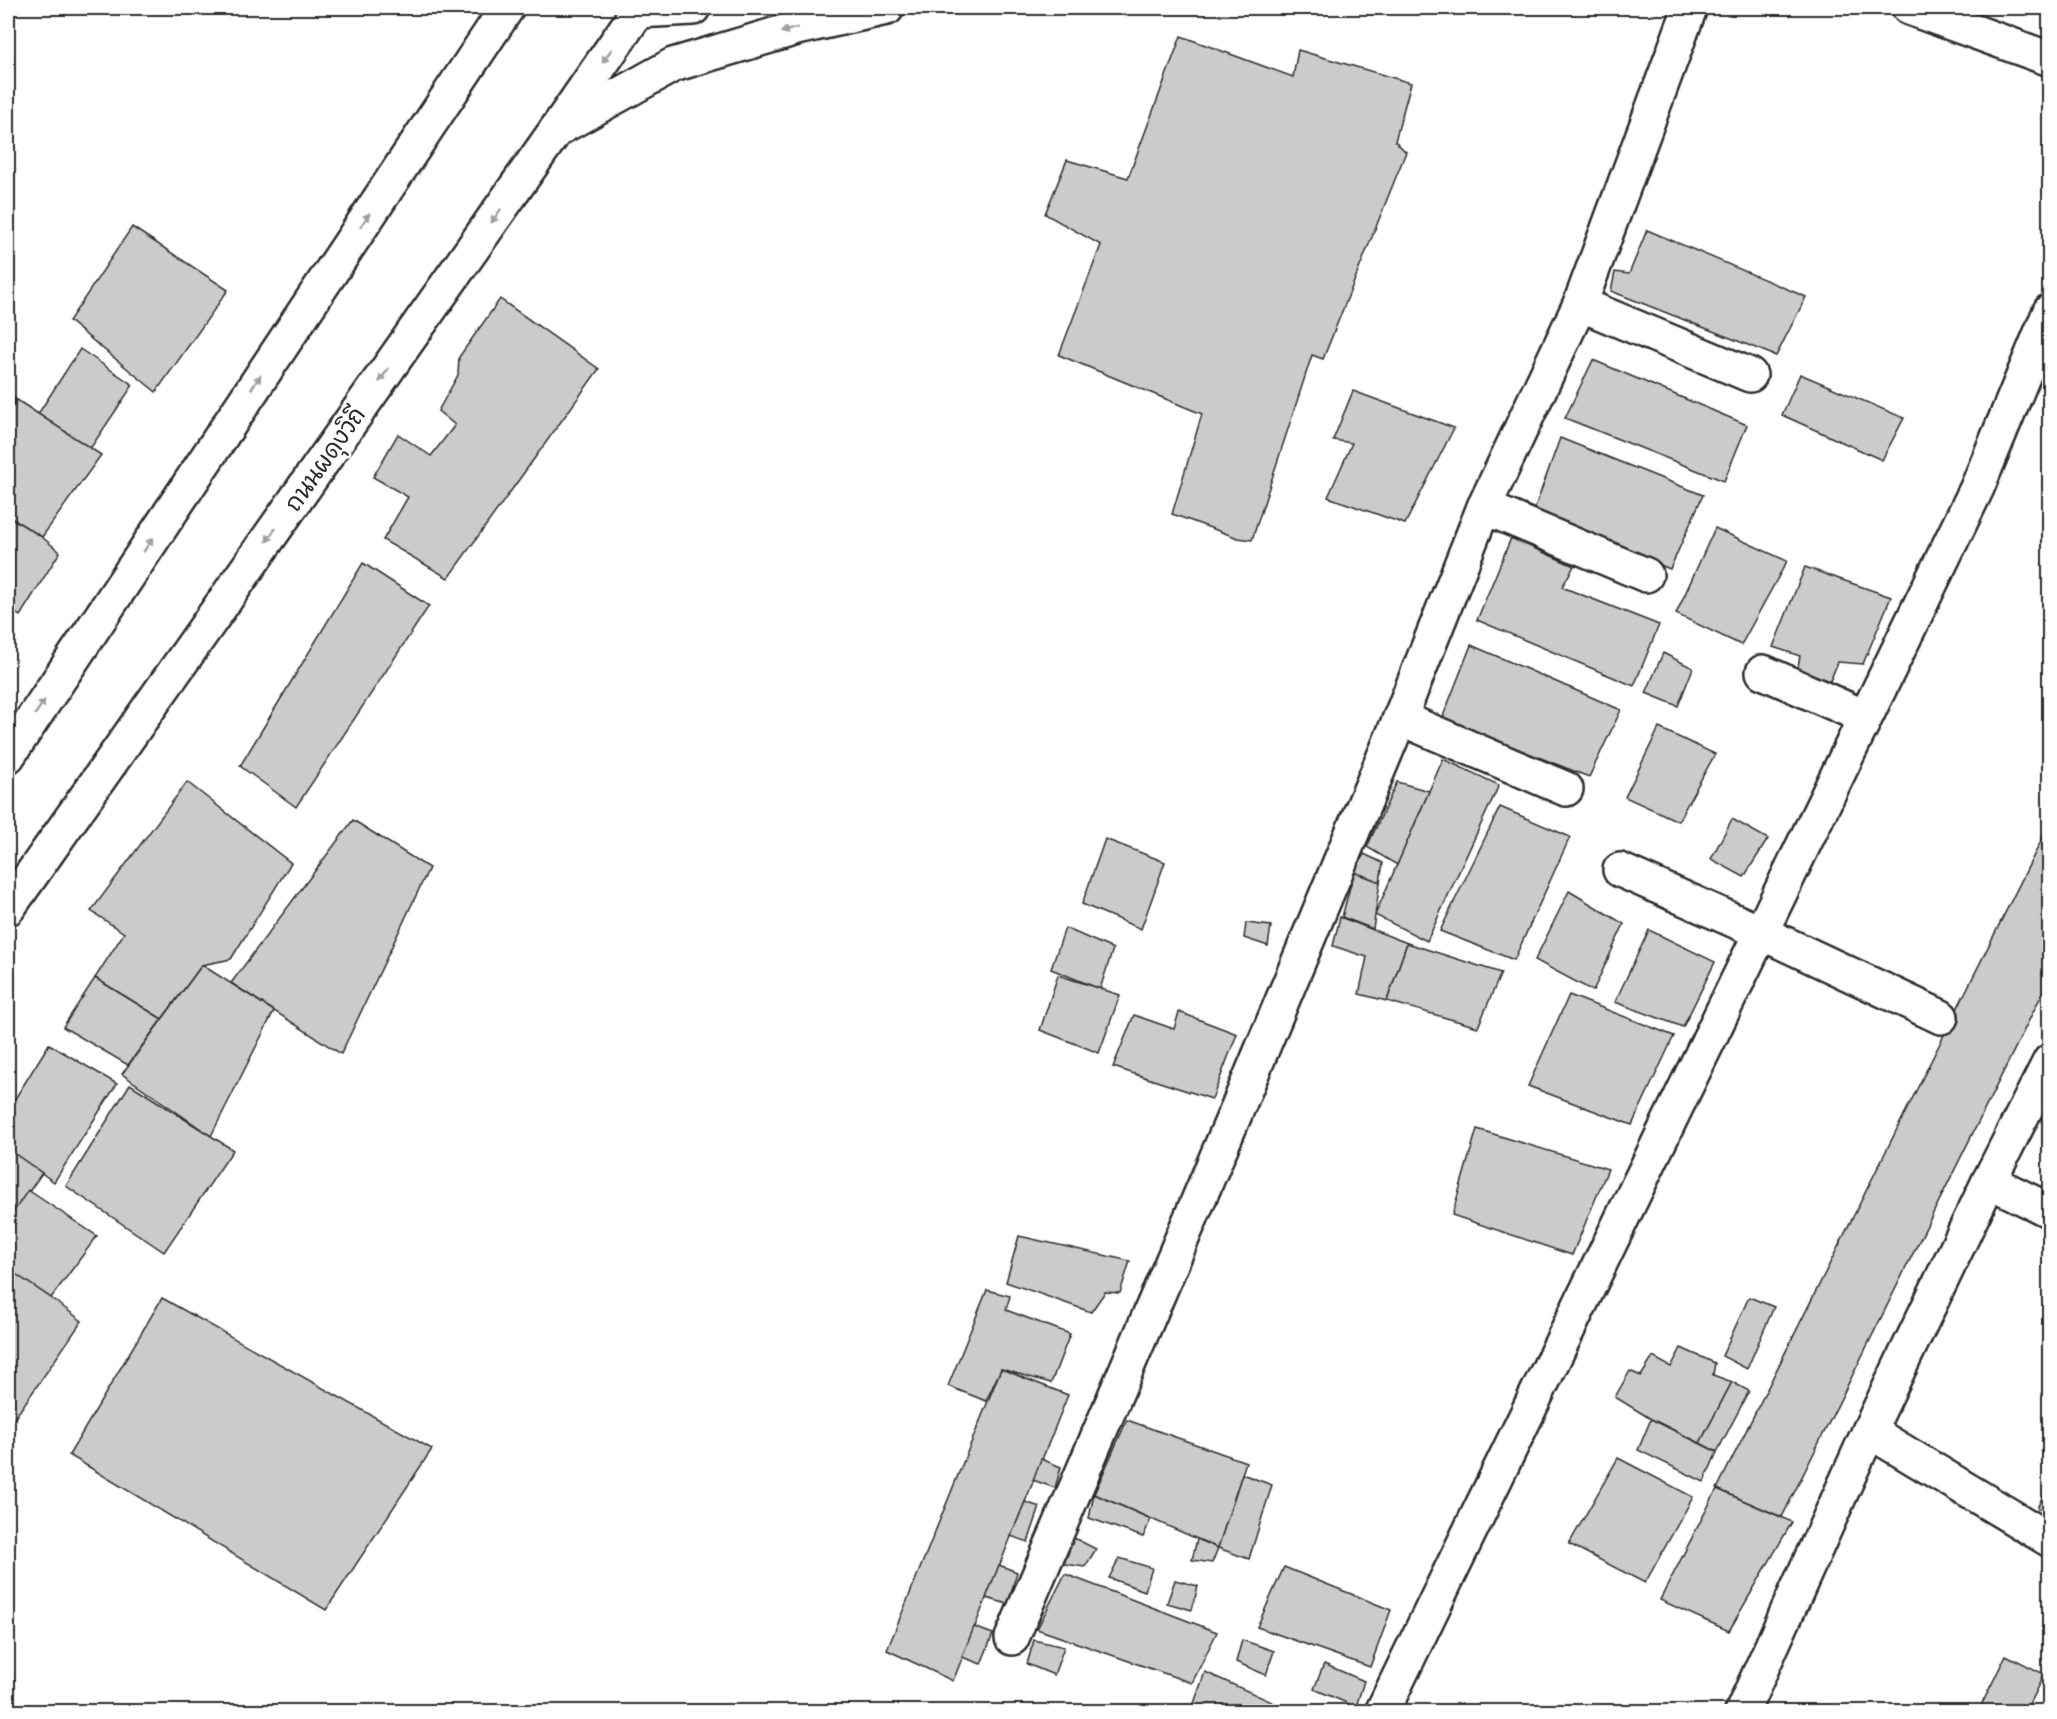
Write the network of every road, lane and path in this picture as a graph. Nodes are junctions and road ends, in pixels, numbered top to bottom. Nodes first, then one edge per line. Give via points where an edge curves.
1 (507, 8) edge
2 (693, 8) edge
3 (887, 8) edge
4 (1690, 8) edge
5 (1909, 8) edge
6 (636, 9) edge
7 (1969, 17) edge
8 (2049, 59) edge
9 (556, 130) junction
10 (1580, 304) junction
11 (2049, 312) edge
12 (1750, 375) dead end
13 (1484, 507) junction
14 (1646, 575) dead end
15 (1763, 672) dead end
16 (1400, 717) junction
17 (1865, 717) junction
18 (8, 756) edge
19 (1566, 789) dead end
20 (1620, 870) dead end
21 (9, 904) edge
22 (1761, 932) junction
23 (1941, 1017) dead end
24 (2049, 1061) edge
25 (1989, 1181) junction
26 (2049, 1211) edge
27 (1869, 1431) junction
28 (2049, 1540) edge
29 (1012, 1638) dead end
30 (1382, 1712) edge
31 (1742, 1712) edge

18 -> 1 street
2 - 6 street
3 -> 9 street via 797,28 673,65
4 - 10 street
5 - 7 street
6 -> 9 street, ถนนผดุงวิถี
7 - 8 street
9 -> 21 street, ถนนผดุงวิถี
10 - 12 street
10 - 13 street
11 - 17 street via 1977,488
13 - 14 street
13 - 16 street
15 - 17 street
16 - 19 street
16 - 29 street
17 - 22 street
20 - 22 street
22 - 23 street
22 - 30 street
24 - 25 street
25 - 26 street
25 - 27 street
27 - 28 street
27 - 31 street

